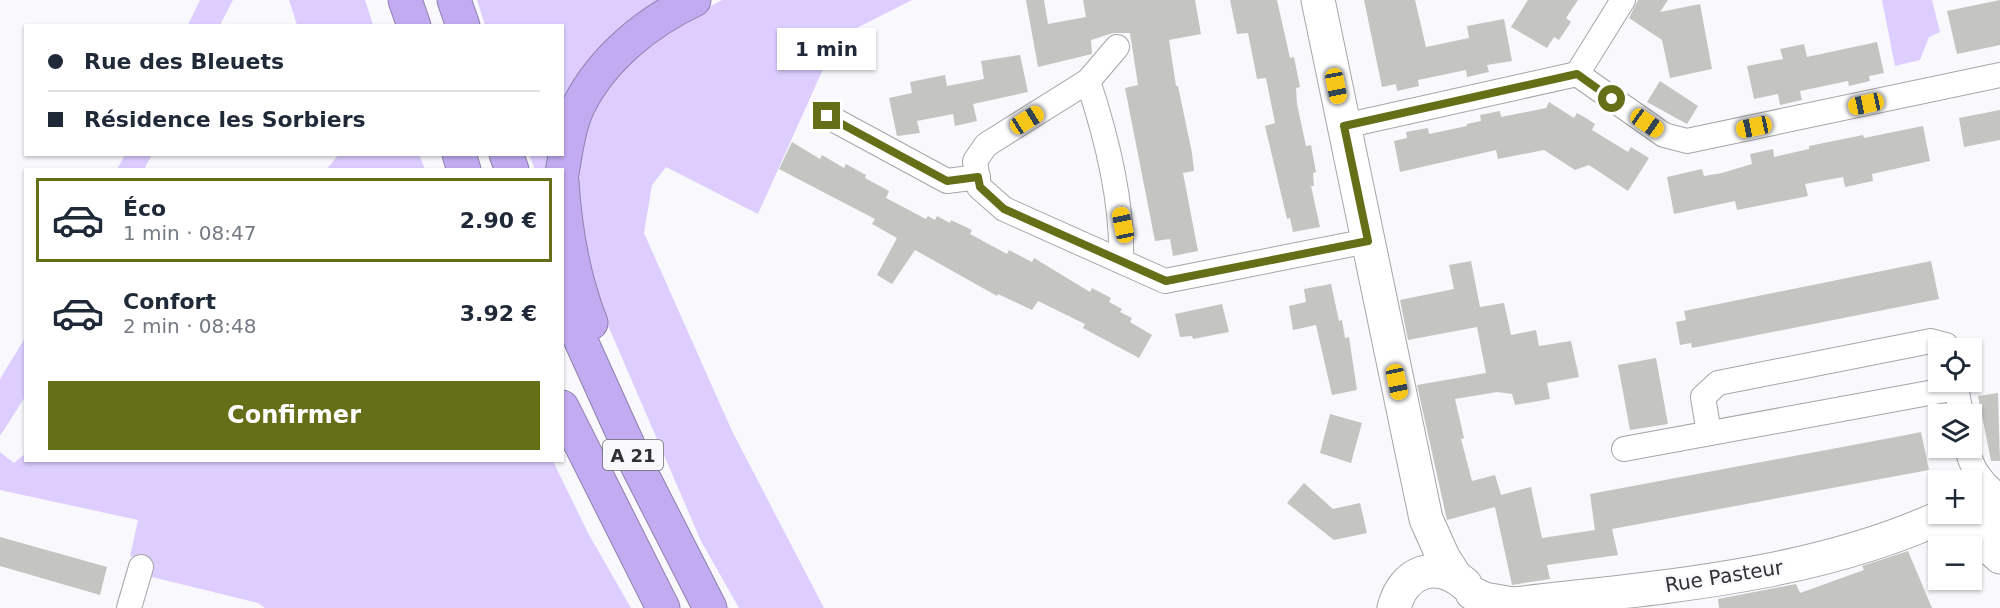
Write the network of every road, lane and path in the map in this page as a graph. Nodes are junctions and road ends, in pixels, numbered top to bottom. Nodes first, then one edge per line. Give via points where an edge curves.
1 (405, 0) edge
2 (454, 0) edge
3 (694, 0) edge
4 (1318, 0) edge
5 (1623, 0) edge
6 (413, 24) edge
7 (461, 24) edge
8 (1117, 47) dead end
9 (1577, 74) junction
10 (2000, 75) edge
11 (1088, 81) junction
12 (827, 116) dead end
13 (1344, 126) junction
14 (563, 168) edge
15 (978, 177) junction
16 (564, 219) edge
17 (1368, 241) junction
18 (1122, 261) junction
19 (564, 303) edge
20 (1928, 342) edge
21 (1928, 390) edge
22 (564, 411) edge
23 (1709, 433) junction
24 (1624, 449) dead end
25 (1967, 461) edge
26 (638, 467) junction
27 (1990, 505) edge
28 (1426, 519) junction
29 (1928, 522) edge
30 (1949, 524) edge
31 (1996, 553) edge
32 (141, 567) dead end
33 (1467, 592) edge
34 (1400, 595) edge
35 (1510, 606) edge
36 (129, 608) edge
37 (663, 608) edge
38 (710, 608) edge

1 - 6 highway
2 - 7 highway
3 - 14 highway via 630,41 594,79 578,107
4 - 13 main road
5 - 9 street
8 - 11 street
9 - 10 street via 1664,135 1687,141
9 - 13 street
11 - 15 street via 986,145 975,161
11 - 18 street via 1123,225
12 - 15 street via 947,181
13 - 17 main road
15 - 18 street via 980,187 1004,209
16 - 26 highway via 575,277 617,386
17 - 18 street via 1166,281
17 - 28 main road
19 - 26 highway, A 21
20 - 23 street via 1718,383 1703,397
21 - 23 street
22 - 37 highway, A 21
23 - 24 street
25 - 27 street via 1982,480
26 - 38 highway, A 21
27 - 31 main road via 1984,532
28 - 33 main road via 1443,557
28 - 34 main road via 1416,559
29 - 35 main road, Rue Pasteur via 1815,561
30 - 31 main road, Rue Pasteur via 1952,530
32 - 36 street
33 - 34 main road, Rue Pasteur via 1443,571 1430,571 1417,574
33 - 35 main road, Rue Pasteur

